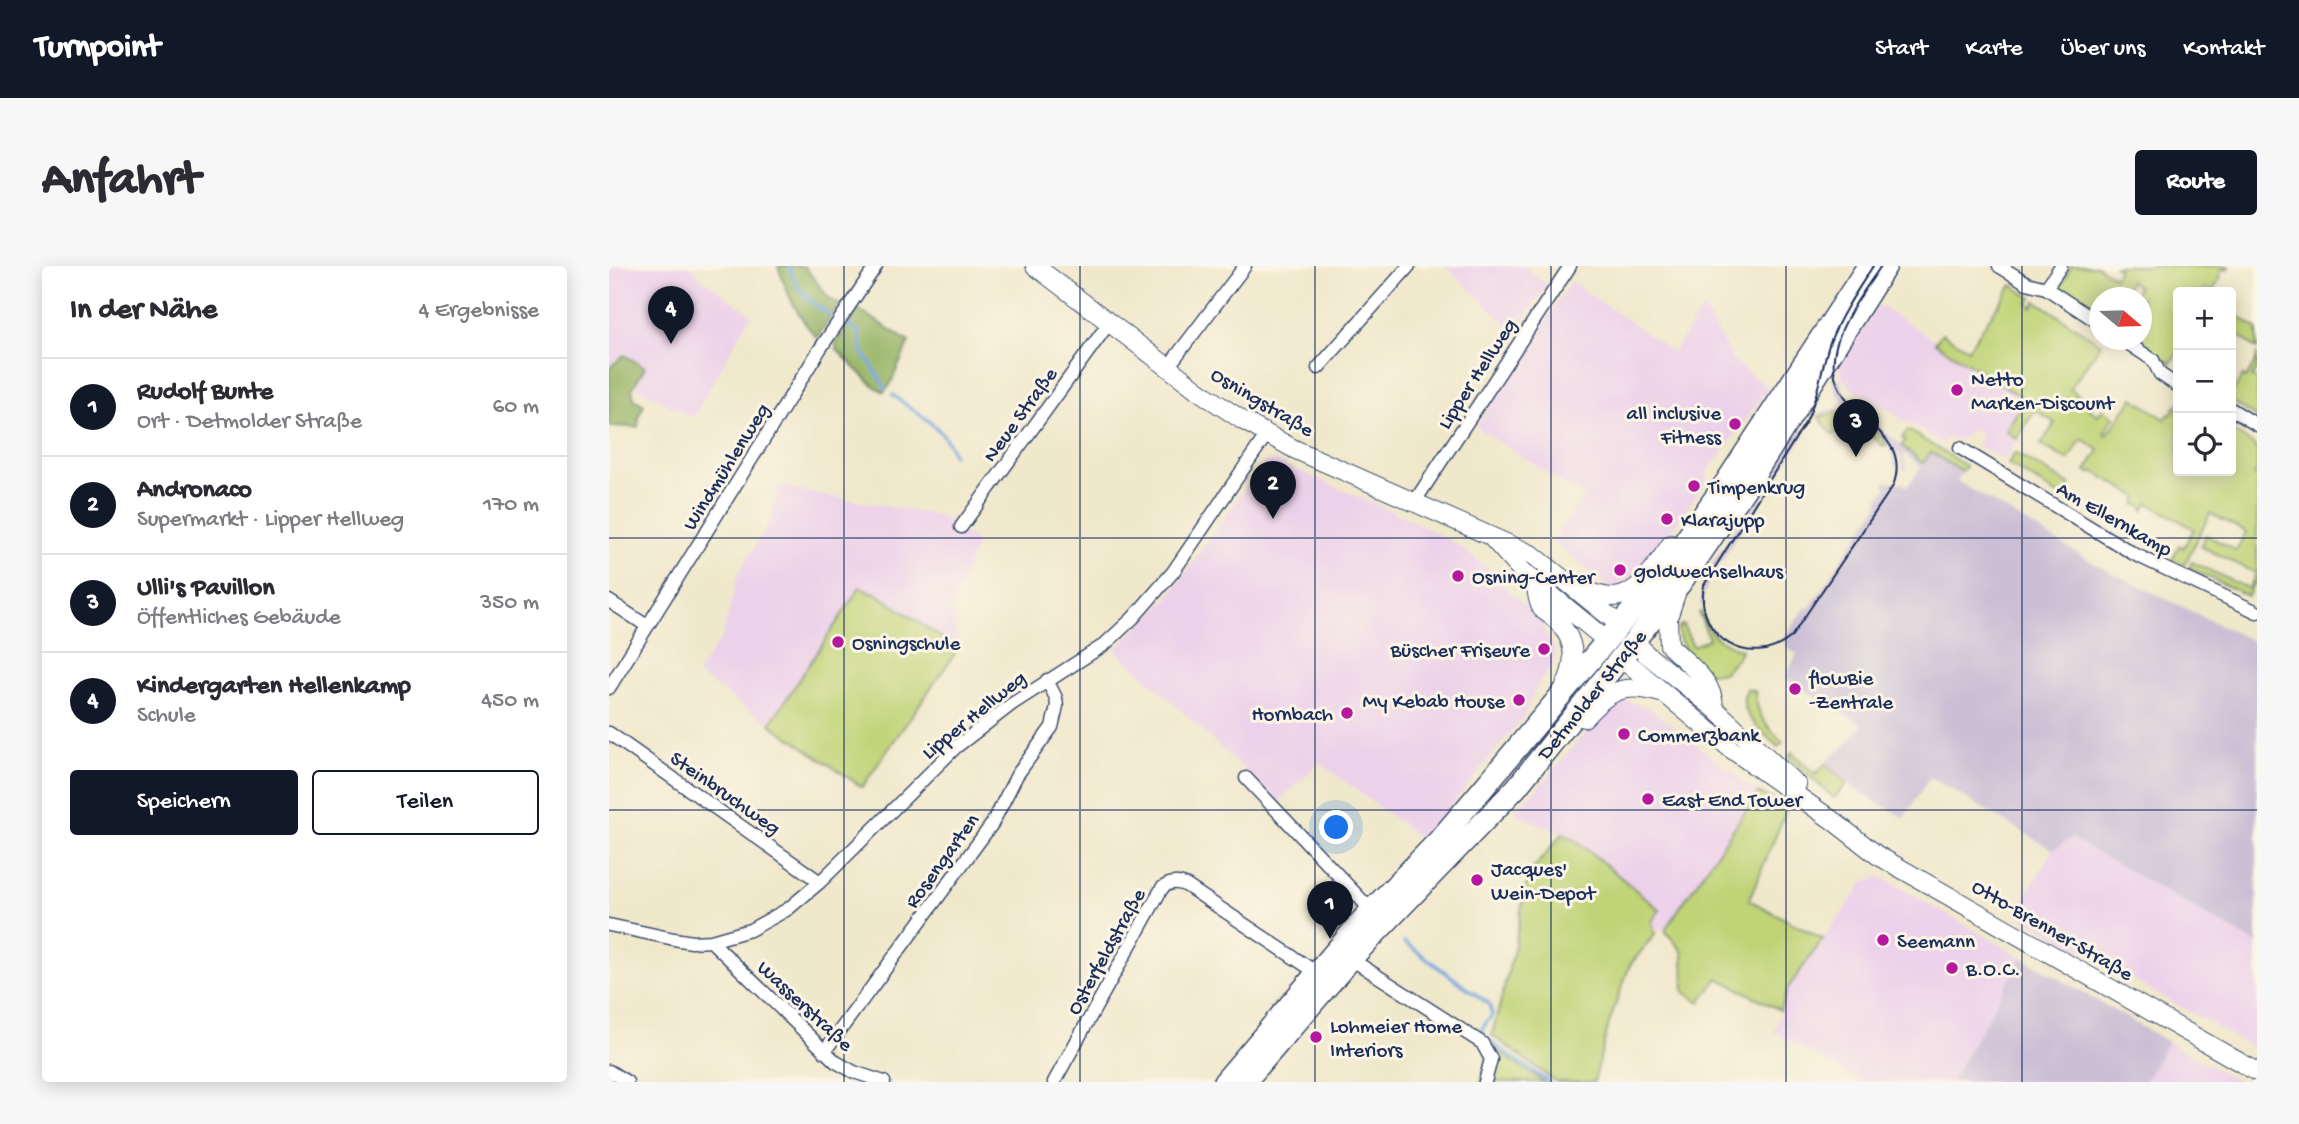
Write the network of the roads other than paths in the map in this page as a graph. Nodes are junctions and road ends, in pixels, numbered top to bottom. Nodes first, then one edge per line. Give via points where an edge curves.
1 (876, 266) edge
2 (1245, 266) edge
3 (1409, 266) edge
4 (1570, 266) edge
5 (1868, 266) edge
6 (1886, 266) edge
7 (2000, 266) edge
8 (2061, 266) edge
9 (1047, 270) edge
10 (2046, 288) junction
11 (2089, 316) edge
12 (1109, 323) junction
13 (2138, 350) edge
14 (1168, 367) junction
15 (1318, 368) dead end
16 (2173, 383) edge
17 (2236, 412) edge
18 (2257, 425) edge
19 (1267, 434) junction
20 (1960, 448) dead end
21 (1720, 491) junction
22 (1415, 501) junction
23 (961, 527) dead end
24 (1490, 537) junction
25 (1535, 582) junction
26 (1680, 584) junction
27 (1577, 589) junction
28 (609, 601) edge
29 (2257, 612) edge
30 (647, 626) junction
31 (1621, 635) junction
32 (1621, 657) junction
33 (1047, 680) junction
34 (609, 688) edge
35 (1664, 694) junction
36 (1557, 702) junction
37 (1714, 708) junction
38 (609, 733) edge
39 (1246, 778) dead end
40 (1516, 788) junction
41 (1832, 820) junction
42 (820, 882) junction
43 (1371, 910) junction
44 (609, 925) edge
45 (711, 941) junction
46 (1351, 959) junction
47 (1317, 973) junction
48 (824, 1052) junction
49 (609, 1071) edge
50 (2257, 1072) edge
51 (627, 1082) edge
52 (884, 1082) edge
53 (1054, 1082) edge
54 (1224, 1082) edge
55 (1245, 1082) edge
56 (1485, 1082) edge

1 - 30 street, Windmühlenweg
2 - 14 street
3 - 15 street
4 - 22 street, Lipper Hellweg
5 - 21 main road, Detmolder Straße
6 - 26 main road, Detmolder Straße
7 - 10 street via 2027,284
8 - 10 street
9 - 12 street, Osningstraße
10 - 11 street
12 - 14 street, Osningstraße
12 - 23 street, Neue Straße
13 - 16 street
14 - 19 street, Osningstraße
17 - 18 street
19 - 22 street, Osningstraße
19 - 33 street, Lipper Hellweg via 1154,596 1104,645
20 - 29 street, Am Ellernkamp via 2134,554
21 - 27 street via 1701,503 1630,592 1612,597
21 - 31 main road, Detmolder Straße
22 - 24 street, Osningstraße
24 - 25 street, Osningstraße
24 - 27 street, Osningstraße via 1533,555
25 - 31 street, Osningstraße
25 - 36 street via 1542,609 1566,631 1573,649 1571,675
26 - 31 main road, Detmolder Straße
26 - 37 street via 1668,618 1669,645 1710,688
27 - 31 street, Osningstraße
28 - 30 street
30 - 34 street, Windmühlenweg
31 - 32 main road
31 - 36 main road, Detmolder Straße
31 - 37 street, Otto-Brenner-Straße
32 - 35 street, Otto-Brenner-Straße
32 - 40 main road, Detmolder Straße
33 - 42 street, Lipper Hellweg via 956,747
33 - 48 street, Rosengarten via 1057,706 1052,727 1017,775 992,824
35 - 40 street via 1639,689 1611,692 1544,766
35 - 41 street, Otto-Brenner-Straße via 1742,757
36 - 43 main road, Detmolder Straße via 1439,840
37 - 41 street, Otto-Brenner-Straße
38 - 42 street, Steinbruchweg
39 - 43 street
40 - 46 main road, Detmolder Straße
41 - 50 street, Otto-Brenner-Straße via 1893,864
42 - 45 street, Lipper Hellweg via 788,909 750,930
43 - 47 main road, Detmolder Straße
44 - 45 street, Lipper Hellweg via 692,942
45 - 48 street, Wasserstraße
46 - 55 main road, Detmolder Straße
46 - 56 street via 1482,1043 1491,1059
47 - 53 street, Osterfeldstraße via 1187,886 1167,884
47 - 54 main road, Detmolder Straße
48 - 52 street, Wasserstraße via 854,1072
49 - 51 street

